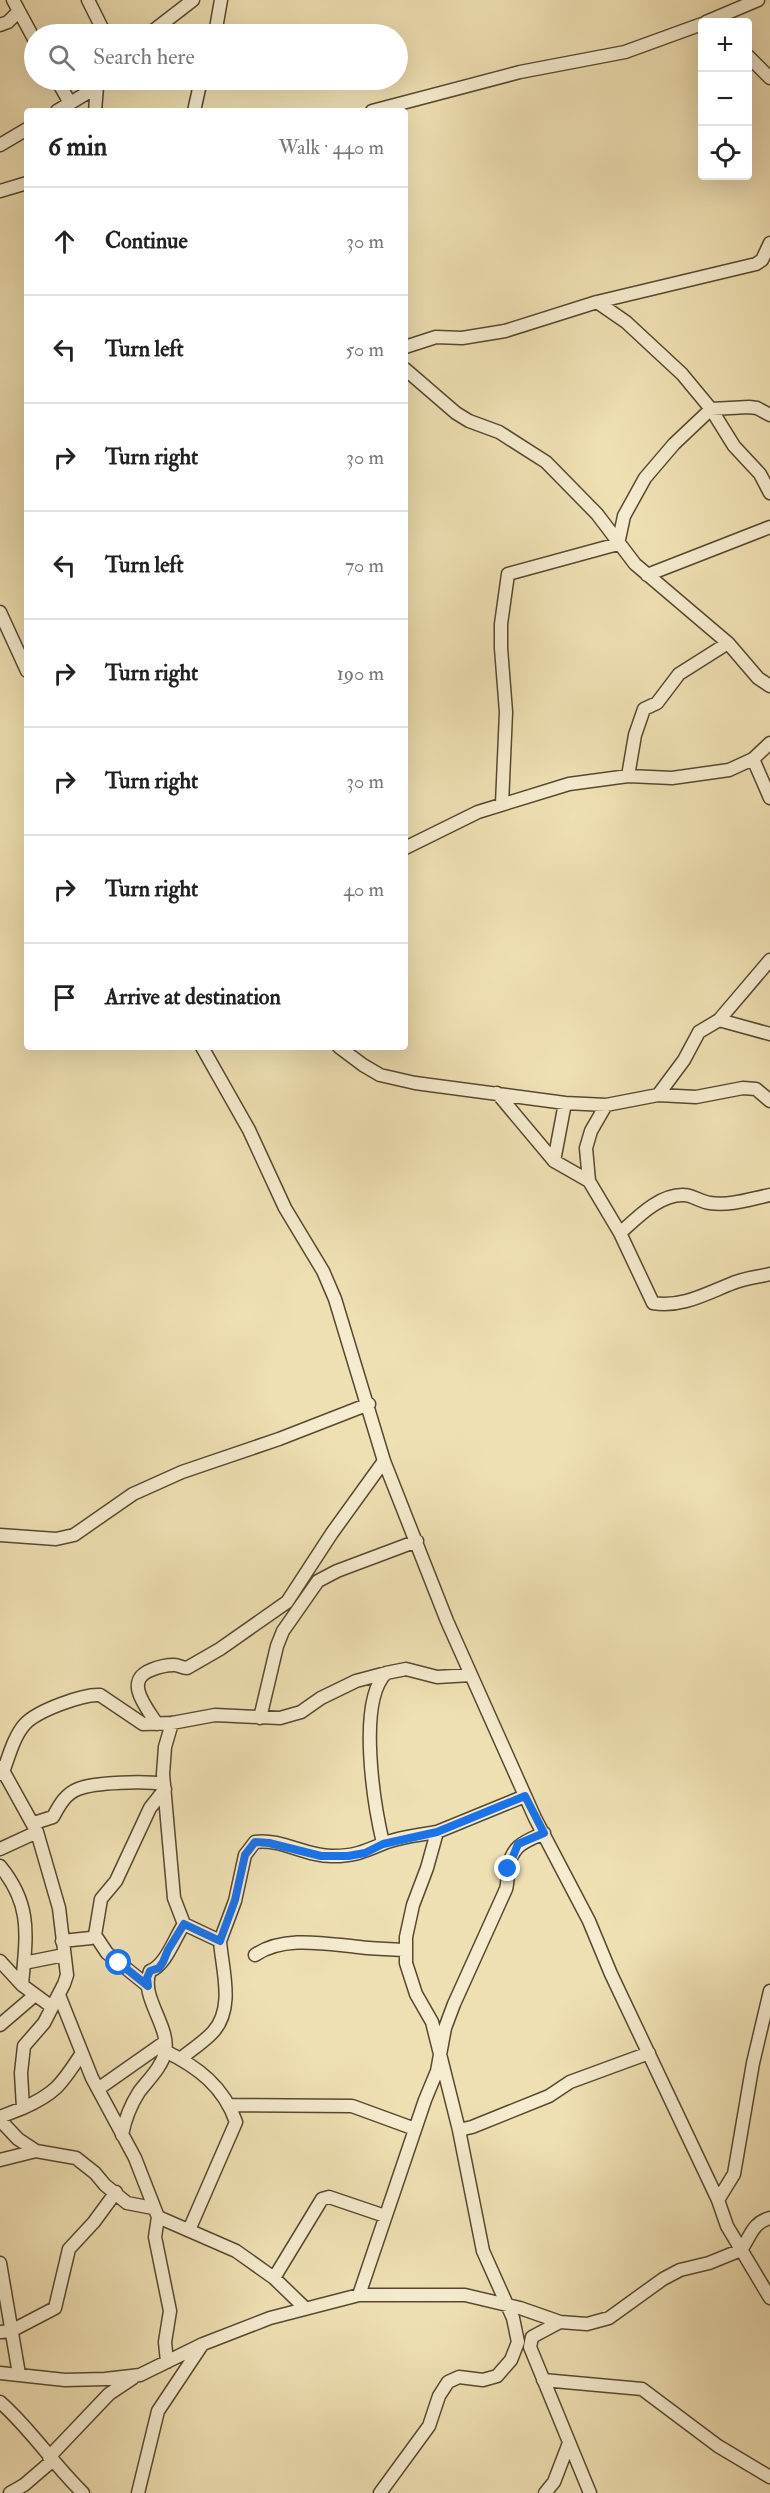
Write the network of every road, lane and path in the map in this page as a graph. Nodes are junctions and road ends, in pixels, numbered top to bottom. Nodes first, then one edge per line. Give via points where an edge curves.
1 (88, 0) edge
2 (193, 0) edge
3 (221, 0) edge
4 (758, 0) edge
5 (16, 6) edge
6 (718, 18) edge
7 (26, 24) edge
8 (100, 24) edge
9 (162, 24) edge
10 (217, 24) edge
11 (0, 25) edge
12 (698, 26) edge
13 (752, 61) edge
14 (770, 78) edge
15 (63, 90) edge
16 (89, 90) edge
17 (98, 90) edge
18 (199, 90) edge
19 (70, 103) junction
20 (62, 108) edge
21 (95, 108) edge
22 (195, 108) edge
23 (383, 108) edge
24 (24, 131) edge
25 (0, 145) edge
26 (24, 184) edge
27 (0, 191) edge
28 (770, 243) edge
29 (597, 302) junction
30 (408, 346) edge
31 (408, 372) edge
32 (711, 409) junction
33 (770, 415) edge
34 (770, 493) edge
35 (770, 527) edge
36 (618, 544) junction
37 (647, 575) junction
38 (0, 612) edge
39 (728, 643) junction
40 (24, 664) edge
41 (770, 686) edge
42 (770, 743) edge
43 (753, 759) junction
44 (628, 776) junction
45 (770, 798) edge
46 (502, 804) junction
47 (408, 847) edge
48 (770, 960) edge
49 (719, 1020) junction
50 (770, 1034) edge
51 (204, 1050) edge
52 (344, 1050) edge
53 (497, 1093) junction
54 (658, 1095) junction
55 (770, 1101) edge
56 (565, 1103) junction
57 (606, 1105) junction
58 (554, 1161) junction
59 (589, 1180) junction
60 (770, 1195) edge
61 (621, 1233) junction
62 (770, 1275) edge
63 (369, 1404) junction
64 (384, 1461) junction
65 (0, 1535) edge
66 (417, 1540) junction
67 (386, 1673) junction
68 (471, 1675) junction
69 (260, 1718) junction
70 (172, 1723) junction
71 (157, 1724) junction
72 (1, 1770) edge
73 (165, 1787) junction
74 (525, 1796) junction
75 (35, 1828) junction
76 (437, 1832) junction
77 (544, 1833) junction
78 (383, 1844) junction
79 (0, 1849) edge
80 (2, 1873) edge
81 (184, 1924) junction
82 (95, 1935) junction
83 (62, 1941) junction
84 (220, 1941) junction
85 (405, 1950) junction
86 (64, 1955) junction
87 (255, 1956) dead end
88 (1, 1963) edge
89 (24, 1963) junction
90 (22, 1985) junction
91 (148, 1986) junction
92 (770, 1992) edge
93 (35, 1995) junction
94 (59, 1995) junction
95 (52, 2007) junction
96 (0, 2025) edge
97 (165, 2047) junction
98 (440, 2050) junction
99 (82, 2053) junction
100 (649, 2053) junction
101 (180, 2059) junction
102 (98, 2089) junction
103 (230, 2105) junction
104 (23, 2108) junction
105 (0, 2119) edge
106 (415, 2129) junction
107 (459, 2130) junction
108 (122, 2135) junction
109 (36, 2151) junction
110 (0, 2160) edge
111 (116, 2192) junction
112 (718, 2200) junction
113 (155, 2212) junction
114 (384, 2216) junction
115 (770, 2218) edge
116 (189, 2230) junction
117 (741, 2250) junction
118 (0, 2263) edge
119 (274, 2277) junction
120 (359, 2295) junction
121 (770, 2298) edge
122 (507, 2304) junction
123 (305, 2308) junction
124 (560, 2322) junction
125 (5, 2332) edge
126 (203, 2344) junction
127 (167, 2362) junction
128 (0, 2373) edge
129 (20, 2374) junction
130 (140, 2374) junction
131 (543, 2380) junction
132 (0, 2402) edge
133 (569, 2443) junction
134 (51, 2459) junction
135 (770, 2477) edge
136 (10, 2493) edge
137 (83, 2493) edge
138 (138, 2493) edge
139 (380, 2493) edge
140 (545, 2493) edge
141 (590, 2493) edge

1 - 8 street
2 - 9 street
3 - 10 street
4 - 6 street
5 - 7 street
5 - 11 street via 8,21
12 - 23 street via 625,52 520,72
13 - 14 street
15 - 19 street
16 - 19 street
17 - 21 street
18 - 22 street
19 - 20 street
24 - 25 street
26 - 27 street
28 - 29 street via 756,264
29 - 30 street via 506,331 462,338 436,337
29 - 32 street via 626,322 682,374
31 - 36 street via 469,421 490,427 546,462 597,514
32 - 33 street via 749,407
32 - 34 street
32 - 36 street via 645,478 624,516
35 - 37 street
36 - 37 street
36 - 46 street via 512,572 507,577 501,632 506,712
37 - 39 street
38 - 40 street
39 - 41 street
39 - 44 street via 679,674 660,701 644,709
42 - 43 street
43 - 44 street via 709,774 672,778
43 - 45 street
44 - 46 street via 569,784
46 - 47 street
48 - 49 street
49 - 50 street
49 - 54 street via 699,1032
51 - 63 street via 249,1130 285,1208 323,1271
52 - 53 street via 380,1075
53 - 56 street
53 - 58 street
54 - 55 street via 696,1097 751,1088
54 - 57 street
56 - 57 street
56 - 58 street
57 - 59 street via 589,1138
58 - 59 street
59 - 61 street
60 - 61 street via 724,1204 681,1195 650,1208
61 - 62 street via 653,1303 692,1300 741,1280
63 - 64 street
63 - 65 street via 279,1440 182,1472 133,1494 74,1535 56,1539
64 - 66 street
64 - 71 street via 287,1602 187,1668 164,1666 143,1673 138,1680 139,1697
66 - 68 street
66 - 69 street via 318,1581 283,1631
67 - 68 street via 406,1670 437,1677
67 - 69 street via 349,1684 291,1716
67 - 78 street via 374,1692 370,1733 372,1782
68 - 74 street
69 - 70 street via 215,1715
70 - 71 street
70 - 73 street via 165,1748
71 - 72 street via 143,1724 100,1695 68,1701 26,1723
72 - 75 street
73 - 75 street via 147,1781 80,1788 65,1798 53,1817
73 - 81 street via 174,1898
73 - 82 street via 150,1808 116,1881 101,1899
74 - 76 street
74 - 77 street
75 - 79 street
75 - 83 street via 59,1908
76 - 78 street
76 - 85 street via 412,1905
77 - 98 street via 518,1844 515,1850 506,1889 454,2004
77 - 100 street
78 - 84 street via 365,1853 329,1857 255,1842 245,1855
80 - 89 street via 17,1891 27,1925
81 - 84 street
81 - 91 street via 159,1968 150,1971
82 - 83 street
82 - 91 street via 108,1953
83 - 86 street
84 - 101 street via 225,1978 221,2017 214,2031
85 - 87 street via 312,1943 284,1945
85 - 98 street via 412,1984 430,2015
86 - 89 street
86 - 94 street via 67,1975
88 - 90 street
89 - 90 street
90 - 93 street
91 - 97 street
92 - 112 street via 734,2174
93 - 95 street
93 - 96 street
94 - 95 street
94 - 99 street
95 - 104 street via 24,2046
97 - 101 street
97 - 102 street
97 - 108 street via 161,2062 126,2115
98 - 106 street
98 - 107 street
99 - 102 street
99 - 104 street via 53,2093
100 - 107 street
100 - 112 street
101 - 103 street via 218,2087
102 - 108 street
103 - 106 street via 352,2106
103 - 116 street via 236,2122
104 - 105 street
105 - 109 street
106 - 114 street
107 - 122 street via 483,2251
108 - 113 street
109 - 110 street
109 - 111 street via 76,2158
111 - 113 street via 127,2203
111 - 125 street via 69,2249 55,2308
112 - 117 street
113 - 116 street
113 - 127 street via 155,2237 170,2311 165,2342
114 - 119 street via 329,2197 322,2199
114 - 120 street
115 - 117 street via 759,2221 750,2230
116 - 119 street via 226,2245
117 - 121 street
117 - 124 street via 680,2270 598,2323
118 - 125 street
119 - 123 street
120 - 122 street via 452,2294
120 - 123 street
122 - 124 street
122 - 139 street via 518,2342 512,2360 490,2379 459,2377 448,2382 426,2431
123 - 126 street
124 - 131 street via 530,2339
125 - 129 street
126 - 127 street
126 - 138 street via 158,2411
127 - 130 street
128 - 129 street
129 - 130 street via 65,2380
130 - 134 street via 109,2394
131 - 133 street
131 - 135 street via 642,2389 709,2439
132 - 134 street
133 - 140 street
133 - 141 street
134 - 136 street
134 - 137 street

